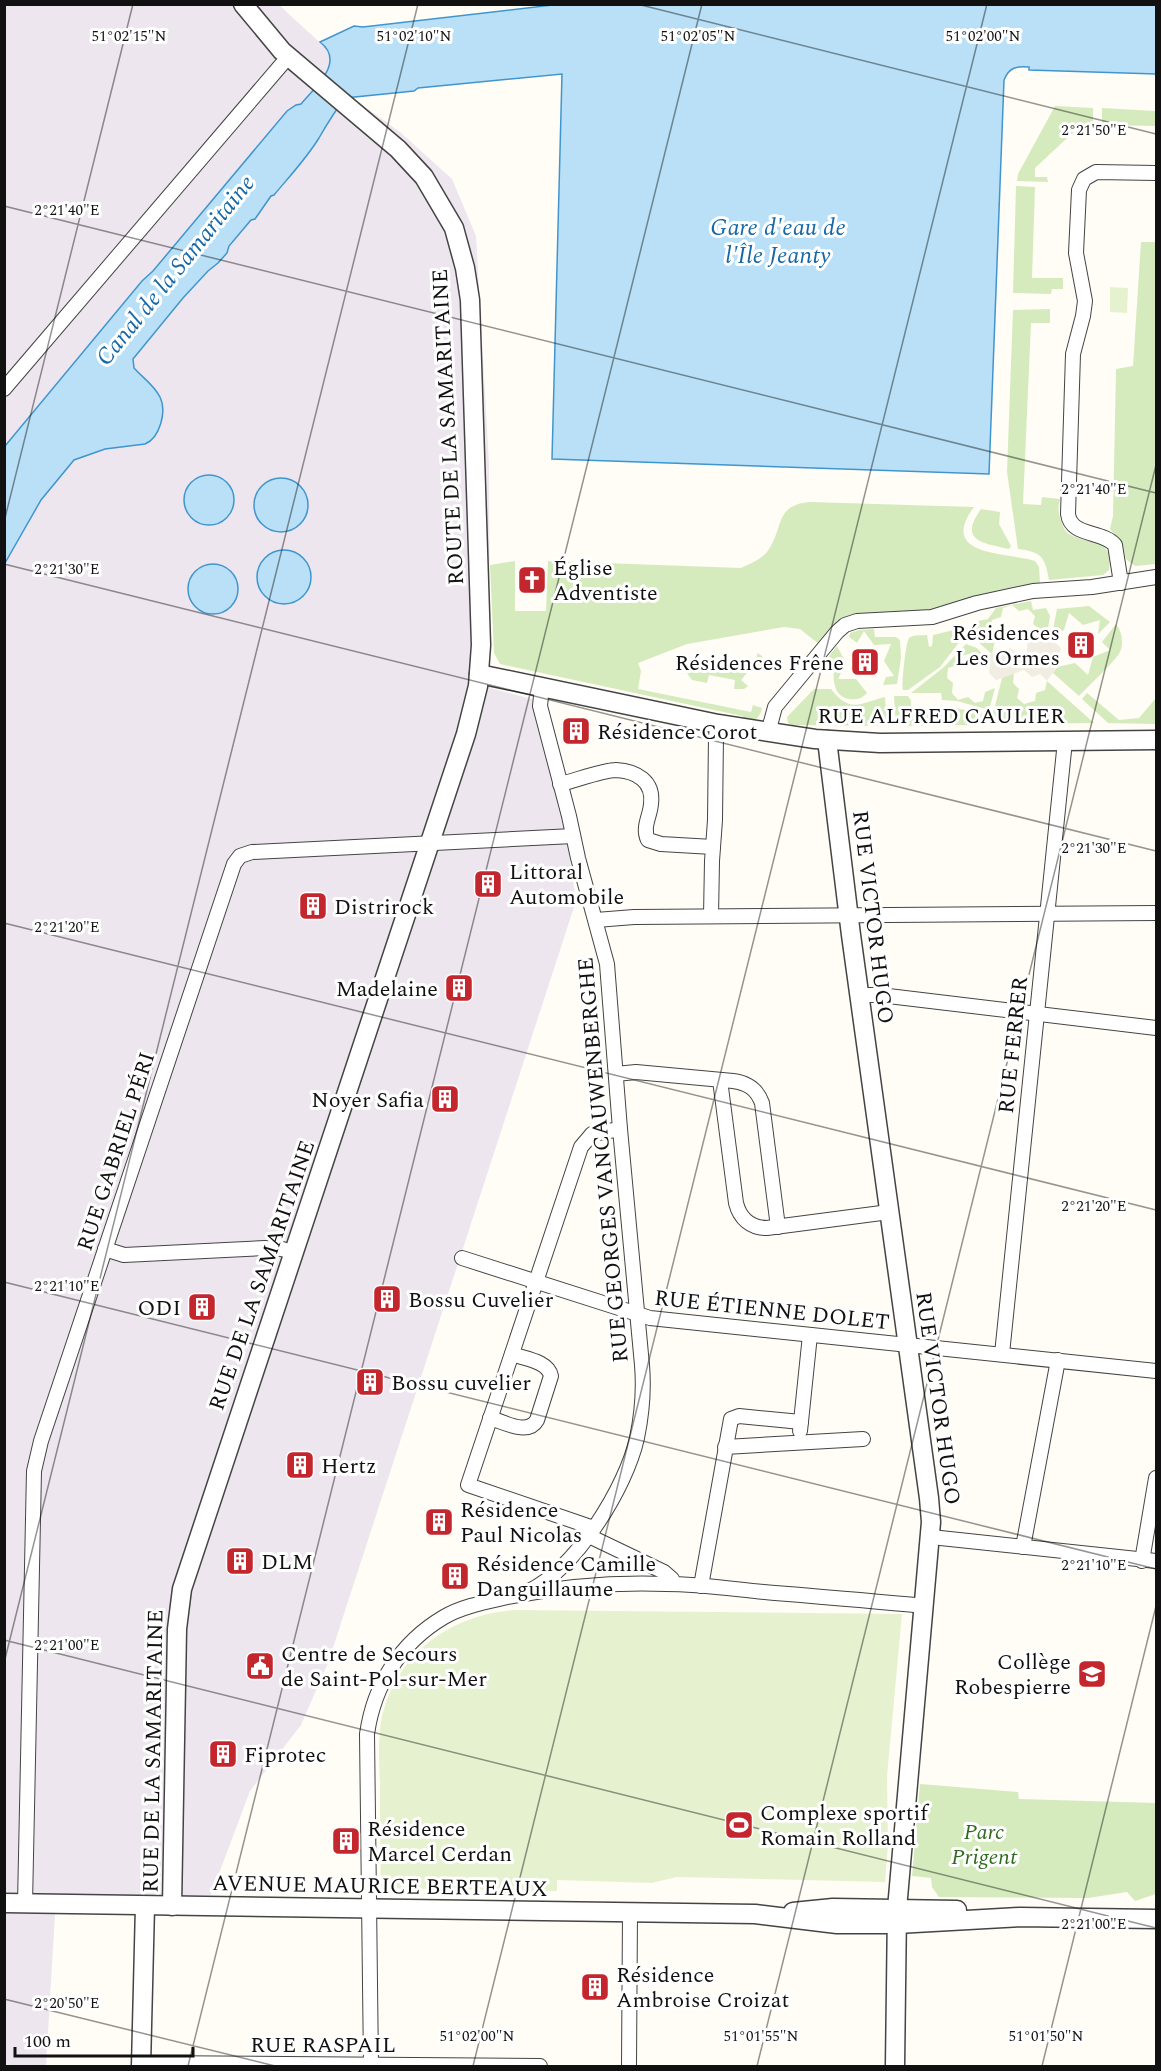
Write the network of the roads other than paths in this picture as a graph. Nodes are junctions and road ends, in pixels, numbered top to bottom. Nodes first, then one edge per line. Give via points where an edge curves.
1 (243, 4) edge
2 (288, 57) junction
3 (1156, 173) edge
4 (4, 389) edge
5 (1156, 577) edge
6 (1121, 582) junction
7 (479, 674) junction
8 (542, 687) junction
9 (718, 724) junction
10 (768, 733) junction
11 (827, 740) junction
12 (1156, 740) edge
13 (1065, 741) junction
14 (560, 784) junction
15 (573, 836) junction
16 (430, 843) junction
17 (713, 847) junction
18 (1156, 913) edge
19 (1047, 914) junction
20 (849, 915) junction
21 (711, 916) junction
22 (596, 920) junction
23 (859, 995) junction
24 (1036, 1014) junction
25 (1156, 1028) edge
26 (616, 1074) junction
27 (720, 1080) junction
28 (620, 1129) junction
29 (889, 1212) junction
30 (778, 1227) junction
31 (105, 1249) junction
32 (295, 1253) junction
33 (462, 1258) dead end
34 (535, 1282) junction
35 (638, 1315) junction
36 (810, 1335) junction
37 (907, 1344) junction
38 (512, 1354) junction
39 (1002, 1354) junction
40 (1058, 1360) junction
41 (1156, 1371) edge
42 (490, 1418) junction
43 (801, 1422) junction
44 (863, 1438) dead end
45 (799, 1442) junction
46 (725, 1447) junction
47 (1156, 1478) edge
48 (591, 1532) junction
49 (931, 1537) junction
50 (1023, 1547) junction
51 (1142, 1561) junction
52 (1156, 1561) edge
53 (669, 1584) junction
54 (701, 1586) junction
55 (523, 1594) junction
56 (924, 1606) junction
57 (4, 1903) edge
58 (25, 1904) junction
59 (145, 1906) junction
60 (172, 1906) junction
61 (368, 1909) junction
62 (630, 1912) junction
63 (897, 1917) junction
64 (1156, 1919) edge
65 (141, 2065) edge
66 (371, 2066) edge
67 (540, 2067) edge
68 (629, 2067) edge
69 (896, 2067) edge

1 - 2 street
2 - 4 street
2 - 7 street, ROUTE DE LA SAMARITAINE via 405,155 429,183 454,228 465,268 470,310
3 - 6 street via 1096,172 1084,179 1079,195 1076,253 1085,301 1073,354 1068,514 1076,528 1101,535 1114,545
5 - 6 street
6 - 10 street via 1033,591 928,617 849,623 837,632 775,707
7 - 8 street, RUE ALFRED CAULIER
7 - 16 street, RUE DE LA SAMARITAINE via 470,722
8 - 9 street, RUE ALFRED CAULIER
8 - 14 street, RUE GEORGES VANCAUWENBERGHE via 540,706
9 - 10 street, RUE ALFRED CAULIER
9 - 17 street
10 - 11 street, RUE ALFRED CAULIER
11 - 13 street, RUE ALFRED CAULIER
11 - 20 street, RUE VICTOR HUGO
12 - 13 street, RUE ALFRED CAULIER
13 - 19 street, RUE FERRER
14 - 15 street, RUE GEORGES VANCAUWENBERGHE
14 - 17 street via 614,770 639,776 647,782 652,796 645,828 648,840
15 - 16 street, RUE GABRIEL PÉRI
15 - 22 street, RUE GEORGES VANCAUWENBERGHE
16 - 31 street, RUE GABRIEL PÉRI via 252,852 238,858
16 - 32 street, RUE DE LA SAMARITAINE
17 - 21 street
18 - 19 street
19 - 20 street
19 - 24 street, RUE FERRER
20 - 21 street
20 - 23 street, RUE VICTOR HUGO
21 - 22 street
22 - 26 street, RUE GEORGES VANCAUWENBERGHE via 607,963
23 - 24 street
23 - 29 street, RUE VICTOR HUGO
24 - 25 street
24 - 39 street, RUE FERRER
26 - 27 street via 636,1072
26 - 28 street, RUE GEORGES VANCAUWENBERGHE
27 - 30 street via 746,1084 760,1099
27 - 30 street via 737,1208 752,1225
28 - 34 street via 595,1132 583,1144
28 - 35 street, RUE GEORGES VANCAUWENBERGHE
29 - 30 street
29 - 37 street, RUE VICTOR HUGO
31 - 32 street via 124,1255 265,1248
31 - 58 street, RUE GABRIEL PÉRI via 41,1441 33,1478
32 - 60 street, RUE DE LA SAMARITAINE via 180,1598
33 - 34 street, RUE ÉTIENNE DOLET
34 - 35 street, RUE ÉTIENNE DOLET
34 - 38 street
35 - 36 street, RUE ÉTIENNE DOLET
35 - 48 street, RUE GEORGES VANCAUWENBERGHE via 643,1384 637,1438 624,1476
36 - 37 street, RUE ÉTIENNE DOLET
36 - 43 street
37 - 39 street, RUE ÉTIENNE DOLET
37 - 49 street, RUE VICTOR HUGO
38 - 42 street
38 - 42 street via 544,1365 550,1372 537,1420 526,1428
39 - 40 street, RUE ÉTIENNE DOLET
40 - 41 street, RUE ÉTIENNE DOLET
40 - 50 street
42 - 48 street via 468,1485
43 - 45 street
43 - 46 street via 736,1416 731,1419
44 - 45 street
45 - 46 street
46 - 54 street
47 - 51 street
48 - 53 street via 664,1572 672,1580
48 - 55 street, RUE GEORGES VANCAUWENBERGHE via 576,1554 553,1576
49 - 50 street
49 - 56 street, RUE VICTOR HUGO
50 - 51 street
51 - 52 street
53 - 54 street
53 - 55 street
54 - 56 street
55 - 61 street via 480,1603 444,1617 408,1645 381,1684 367,1734
56 - 63 street, RUE VICTOR HUGO
57 - 58 street, AVENUE MAURICE BERTEAUX
58 - 59 street, AVENUE MAURICE BERTEAUX
59 - 60 street, AVENUE MAURICE BERTEAUX
59 - 65 street
60 - 61 street, AVENUE MAURICE BERTEAUX
61 - 62 street, AVENUE MAURICE BERTEAUX
61 - 66 street
62 - 63 street, AVENUE MAURICE BERTEAUX via 755,1914 828,1908
62 - 68 street
63 - 64 street, AVENUE MAURICE BERTEAUX via 970,1910 1020,1917
63 - 69 street, RUE VICTOR HUGO
65 - 66 street, RUE RASPAIL
66 - 67 street, RUE RASPAIL

